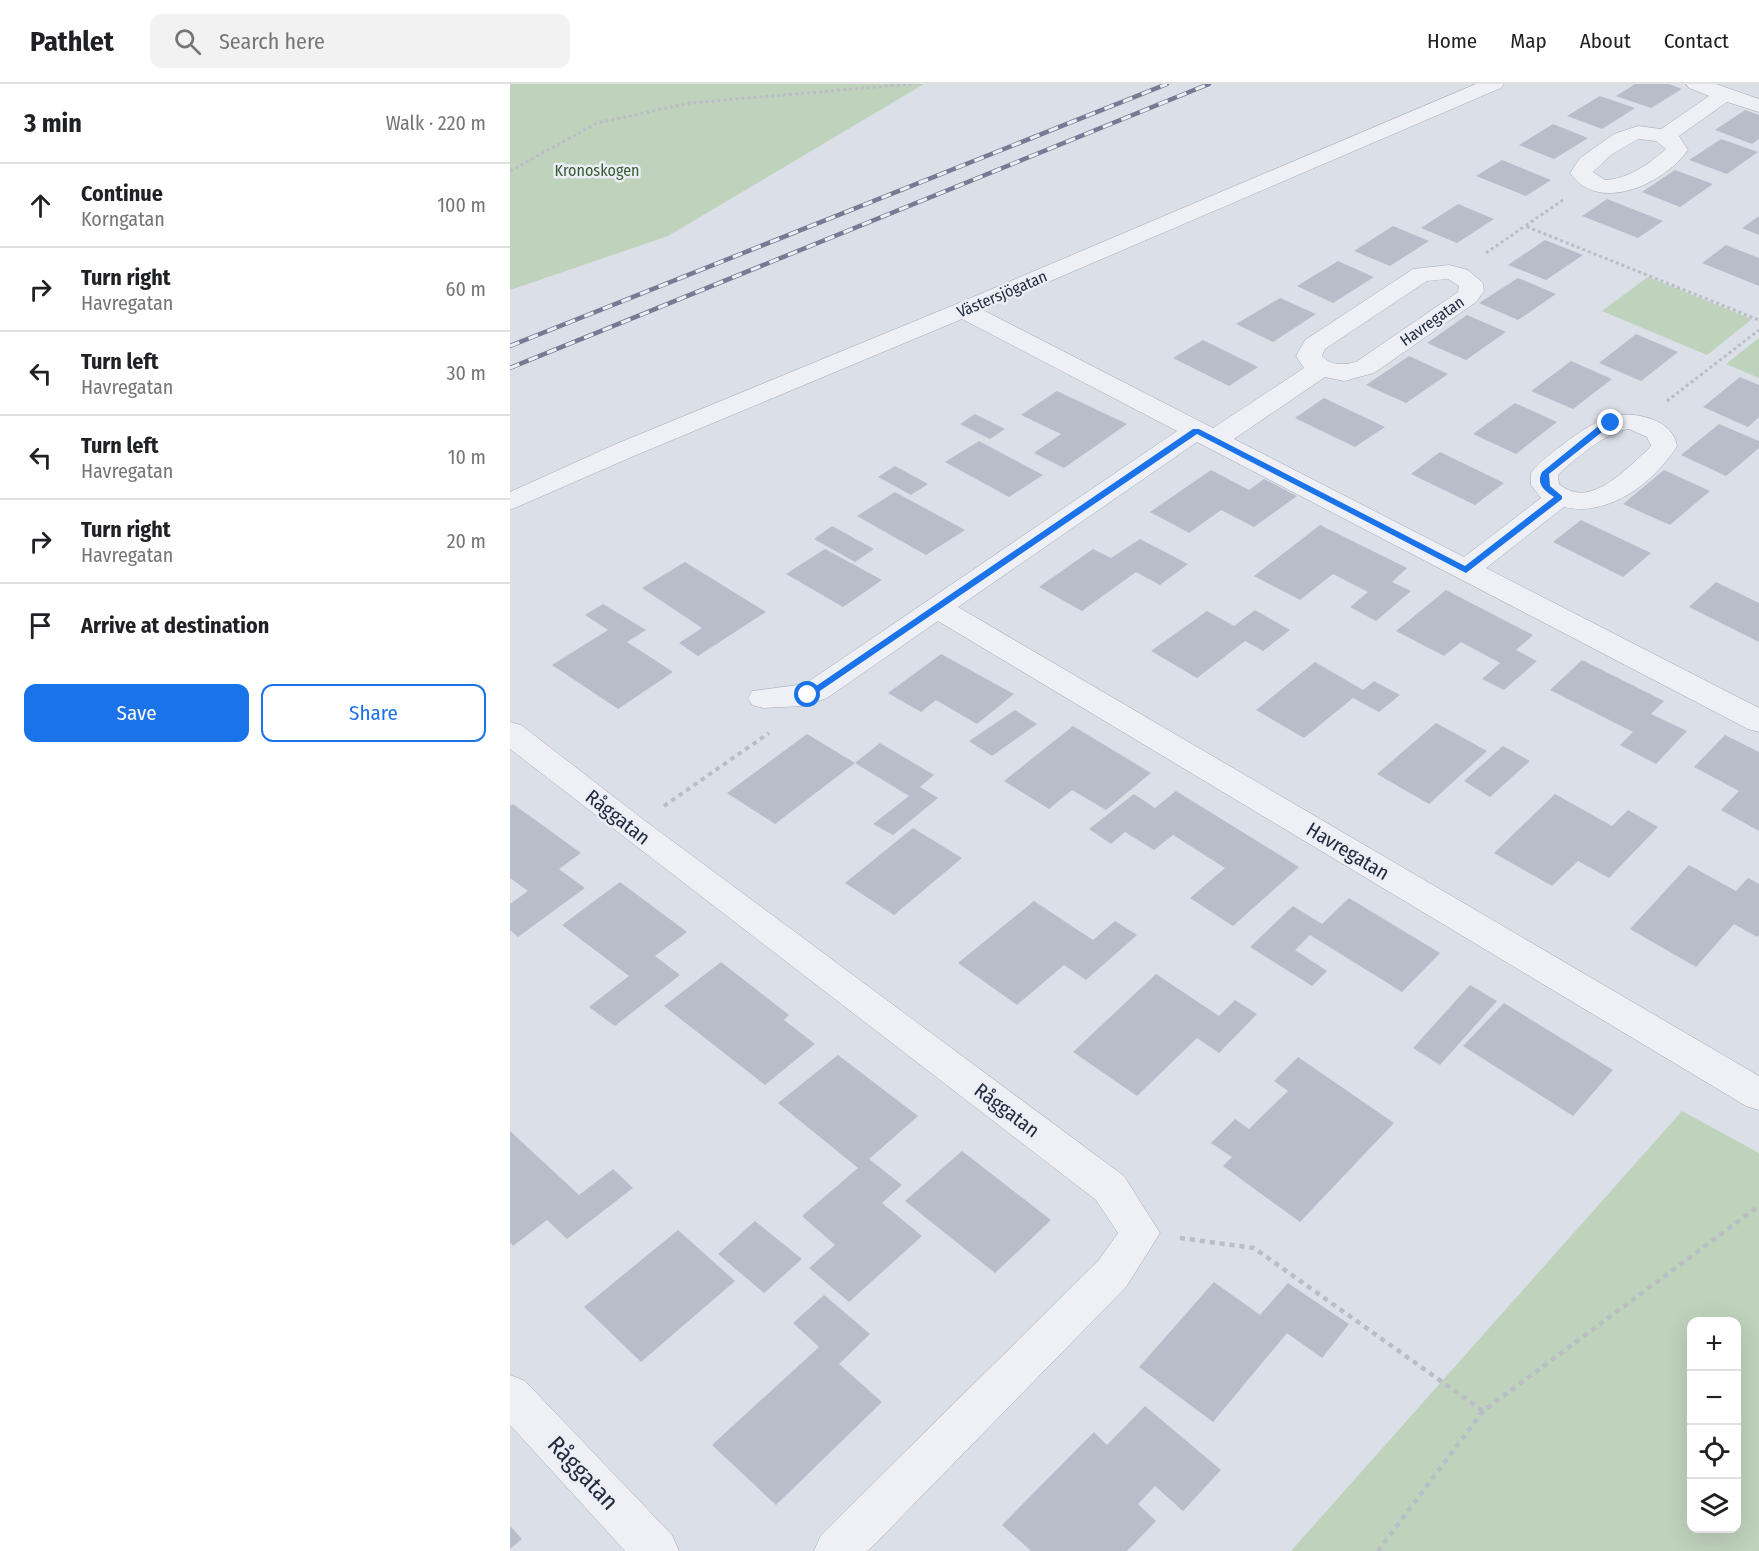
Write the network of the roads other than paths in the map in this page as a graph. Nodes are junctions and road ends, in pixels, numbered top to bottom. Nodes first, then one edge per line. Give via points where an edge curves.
1 (1494, 84) edge
2 (1696, 84) edge
3 (1725, 94) junction
4 (1759, 106) edge
5 (1664, 136) junction
6 (963, 310) junction
7 (1321, 368) junction
8 (1205, 435) junction
9 (1559, 497) junction
10 (510, 502) edge
11 (1466, 570) junction
12 (937, 608) junction
13 (776, 698) road end
14 (1758, 718) edge
15 (514, 741) edge
16 (1759, 1095) edge
17 (510, 1395) edge
18 (656, 1551) edge
19 (837, 1551) edge

1 - 6 street, Västersjögatan
2 - 3 street
3 - 4 street
3 - 5 street
5 - 5 street via 1648,132 1628,135 1582,167 1581,173 1589,181 1608,186 1630,184 1677,150 1674,142
6 - 8 street
6 - 10 street, Västersjögatan
7 - 7 street, Havregatan via 1338,373 1359,371 1470,294 1471,283 1457,274 1421,274 1314,345 1309,356
7 - 8 street
8 - 11 street
8 - 12 street
9 - 9 street via 1574,502 1600,500 1659,454 1664,446 1662,437 1641,423 1605,425 1548,470 1544,483
9 - 11 street
11 - 14 street
12 - 13 street via 816,691
12 - 16 street, Havregatan
15 - 19 street, Råggatan via 1110,1188 1140,1233 1112,1274
17 - 18 street, Råggatan

